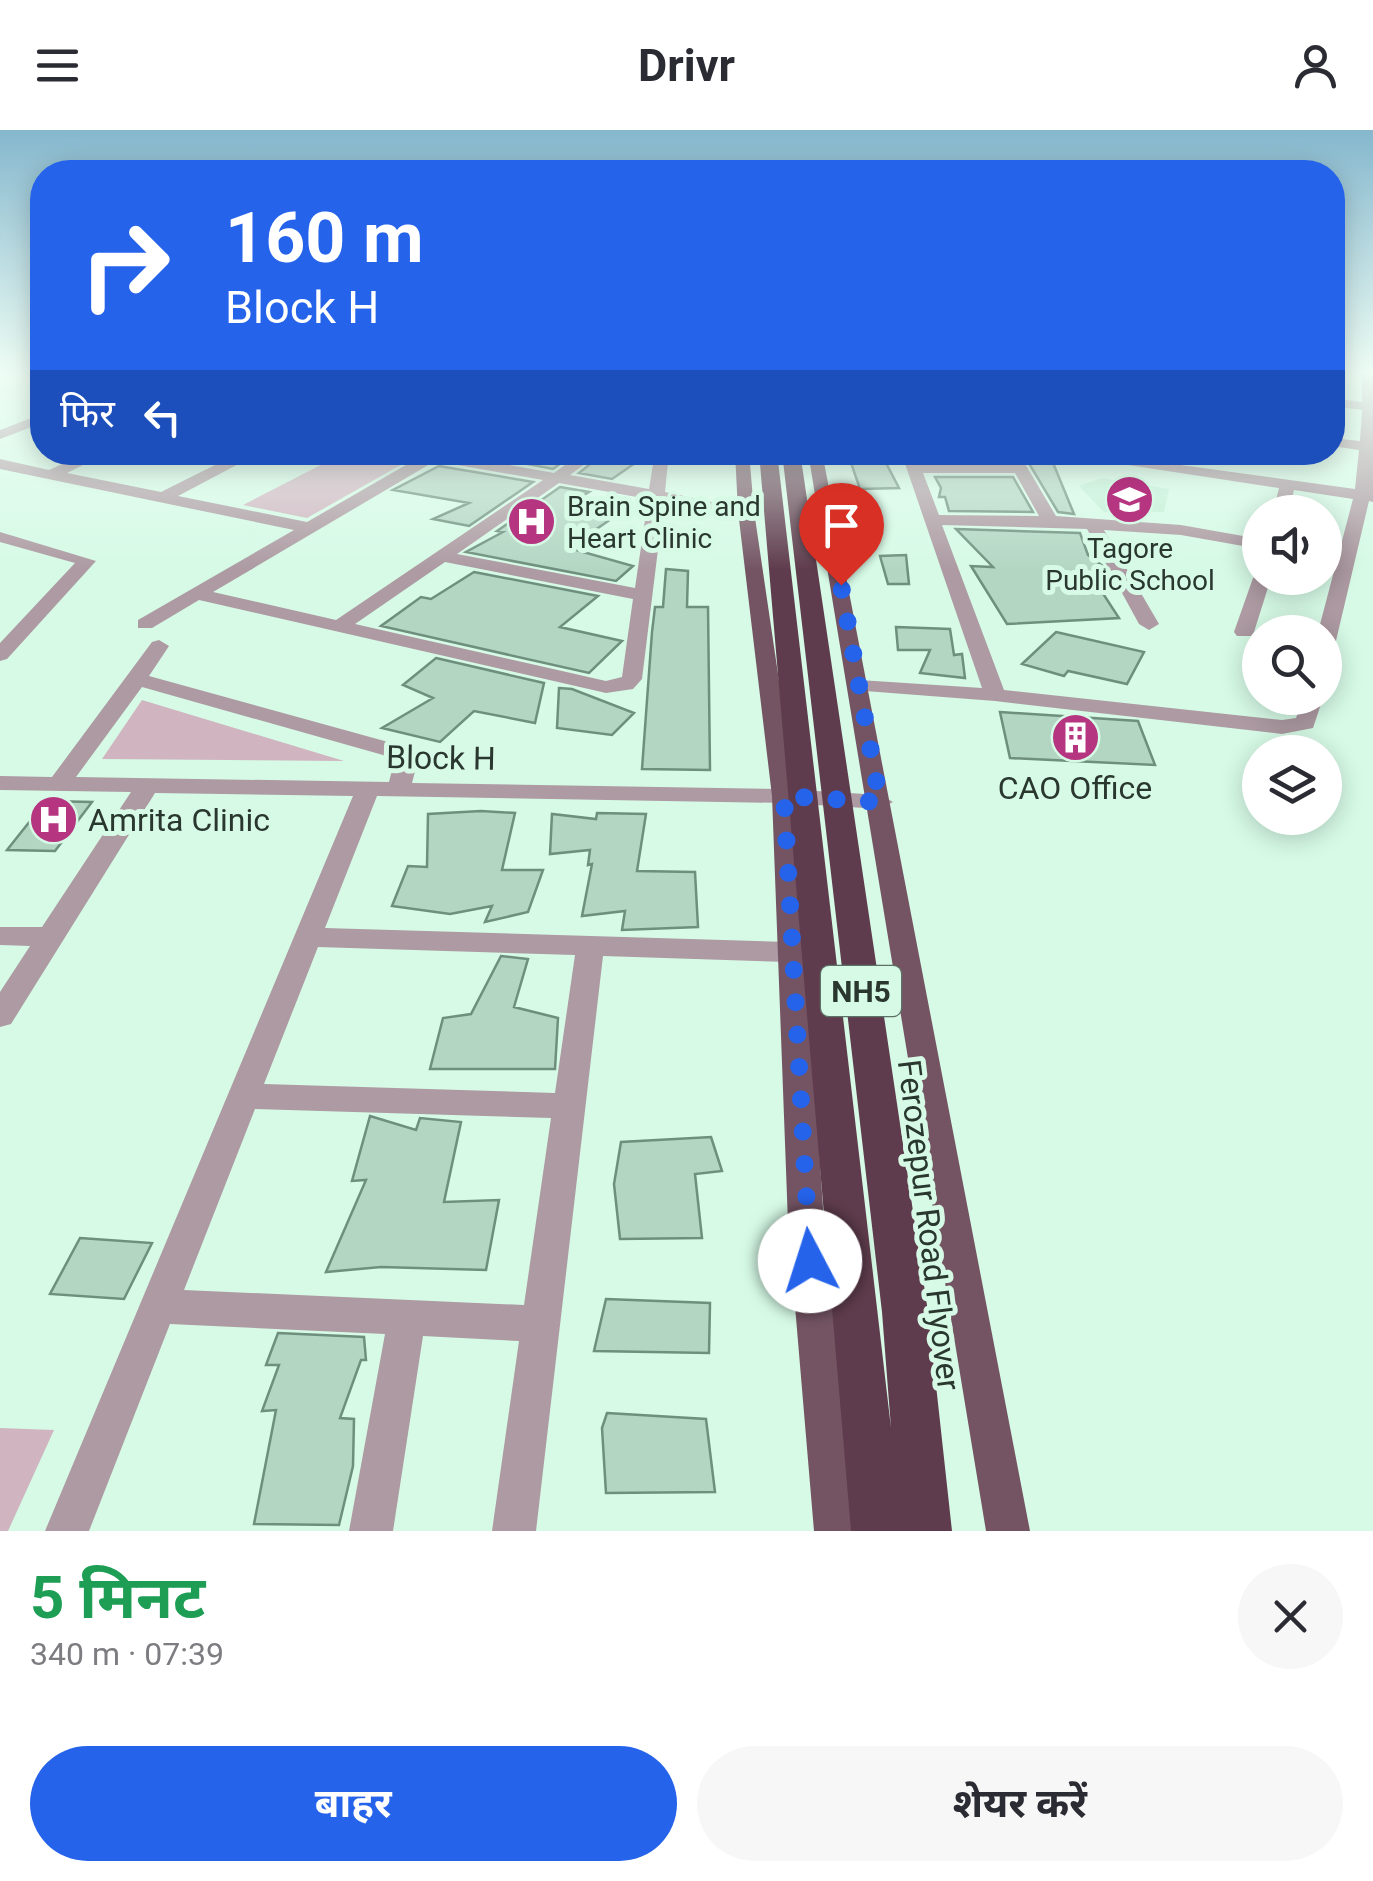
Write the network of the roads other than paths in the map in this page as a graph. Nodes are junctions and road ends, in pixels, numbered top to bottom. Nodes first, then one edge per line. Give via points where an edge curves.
1 (1345, 444) edge
2 (1370, 447) edge
3 (0, 464) edge
4 (72, 465) edge
5 (228, 465) edge
6 (417, 465) edge
7 (484, 465) edge
8 (576, 465) edge
9 (661, 465) edge
10 (743, 465) edge
11 (769, 465) edge
12 (793, 465) edge
13 (817, 465) edge
14 (913, 465) edge
15 (972, 465) edge
16 (1018, 465) edge
17 (1182, 465) edge
18 (1021, 469) junction
19 (52, 474) junction
20 (558, 478) junction
21 (1288, 484) junction
22 (1285, 495) edge
23 (657, 496) junction
24 (1367, 496) edge
25 (162, 498) junction
26 (746, 512) junction
27 (930, 520) junction
28 (1050, 521) junction
29 (1092, 523) junction
30 (310, 528) junction
31 (0, 537) edge
32 (1349, 537) junction
33 (1242, 541) edge
34 (1373, 541) edge
35 (443, 556) junction
36 (196, 594) junction
37 (646, 596) junction
38 (1332, 615) edge
39 (144, 624) dead end
40 (1149, 624) dead end
41 (340, 626) junction
42 (159, 646) dead end
43 (0, 655) edge
44 (137, 679) junction
45 (859, 686) junction
46 (995, 695) junction
47 (1307, 715) edge
48 (0, 783) edge
49 (59, 784) junction
50 (148, 785) junction
51 (384, 789) junction
52 (784, 796) junction
53 (880, 802) junction
54 (0, 936) edge
55 (50, 937) junction
56 (308, 937) junction
57 (590, 947) junction
58 (789, 952) junction
59 (0, 1016) edge
60 (244, 1096) junction
61 (569, 1106) junction
62 (158, 1306) junction
63 (407, 1318) junction
64 (541, 1324) junction
65 (67, 1531) edge
66 (371, 1531) edge
67 (514, 1531) edge
68 (836, 1531) edge
69 (876, 1531) edge
70 (926, 1531) edge
71 (1008, 1531) edge

1 - 2 street
2 - 24 street
3 - 19 street
4 - 19 street
5 - 25 street
6 - 30 street
7 - 20 street
8 - 20 street
9 - 23 street
10 - 26 main road
11 - 69 highway, NH5
12 - 70 highway, Ferozepur Road Flyover / NH5 via 905,1312
13 - 45 main road
14 - 27 street
15 - 18 street
16 - 18 street
17 - 21 street
18 - 28 street
19 - 25 street
20 - 23 street
20 - 35 street
21 - 22 street
21 - 24 street
23 - 26 street
23 - 37 street
24 - 32 street
25 - 30 street
26 - 52 main road
27 - 28 street
27 - 46 street
28 - 29 street
29 - 33 street
29 - 40 street
30 - 36 street
31 - 43 street via 88,560
32 - 34 street
32 - 38 street
35 - 37 street
35 - 41 street
36 - 39 street
36 - 41 street
37 - 41 street via 632,679 618,688
42 - 44 street
44 - 49 street
44 - 51 street via 391,750 406,760
45 - 46 street
45 - 53 main road
46 - 47 street via 1282,726 1305,722
48 - 49 street, Block H
49 - 50 street, Block H
50 - 51 street, Block H
50 - 55 street
51 - 52 street, Block H
51 - 56 street
52 - 53 street, Block H
52 - 58 main road
53 - 71 main road
54 - 55 street
55 - 59 street
56 - 57 street
56 - 60 street
57 - 58 street
57 - 61 street
58 - 68 main road
60 - 61 street
60 - 62 street
61 - 64 street
62 - 63 street
62 - 65 street
63 - 64 street
63 - 66 street
64 - 67 street

